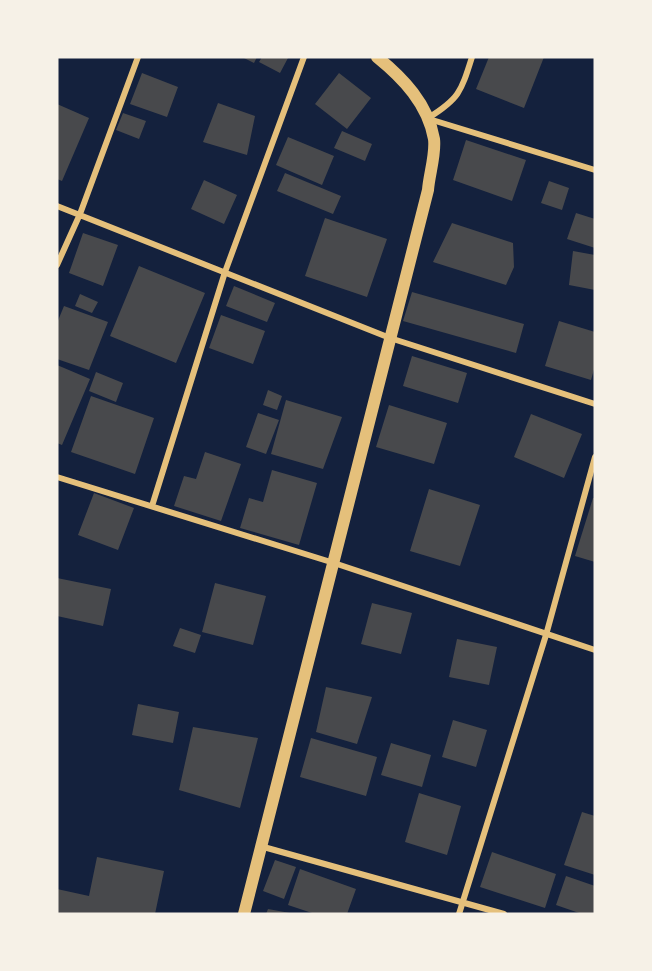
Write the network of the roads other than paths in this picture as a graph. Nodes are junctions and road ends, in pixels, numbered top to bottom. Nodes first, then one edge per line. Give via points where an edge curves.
1 (138, 57) edge
2 (304, 57) edge
3 (377, 57) edge
4 (472, 57) edge
5 (428, 119) junction
6 (595, 170) edge
7 (57, 206) edge
8 (80, 214) junction
9 (57, 265) edge
10 (225, 272) junction
11 (390, 338) junction
12 (595, 404) edge
13 (595, 457) edge
14 (57, 477) edge
15 (152, 506) junction
16 (334, 563) junction
17 (546, 635) junction
18 (595, 650) edge
19 (260, 846) junction
20 (462, 901) junction
21 (243, 914) edge
22 (459, 914) edge
23 (504, 914) edge

1 - 8 street
2 - 10 street
3 - 5 main road via 411,88
4 - 5 street via 463,86 452,104
5 - 6 street
5 - 11 main road via 434,141 428,190
7 - 8 street
8 - 9 street
8 - 10 street
10 - 11 street
10 - 15 street
11 - 12 street
11 - 16 main road
13 - 17 street
14 - 15 street
15 - 16 street
16 - 17 street
16 - 19 main road
17 - 18 street
17 - 20 street
19 - 20 street
19 - 21 main road
20 - 22 street
20 - 23 street

